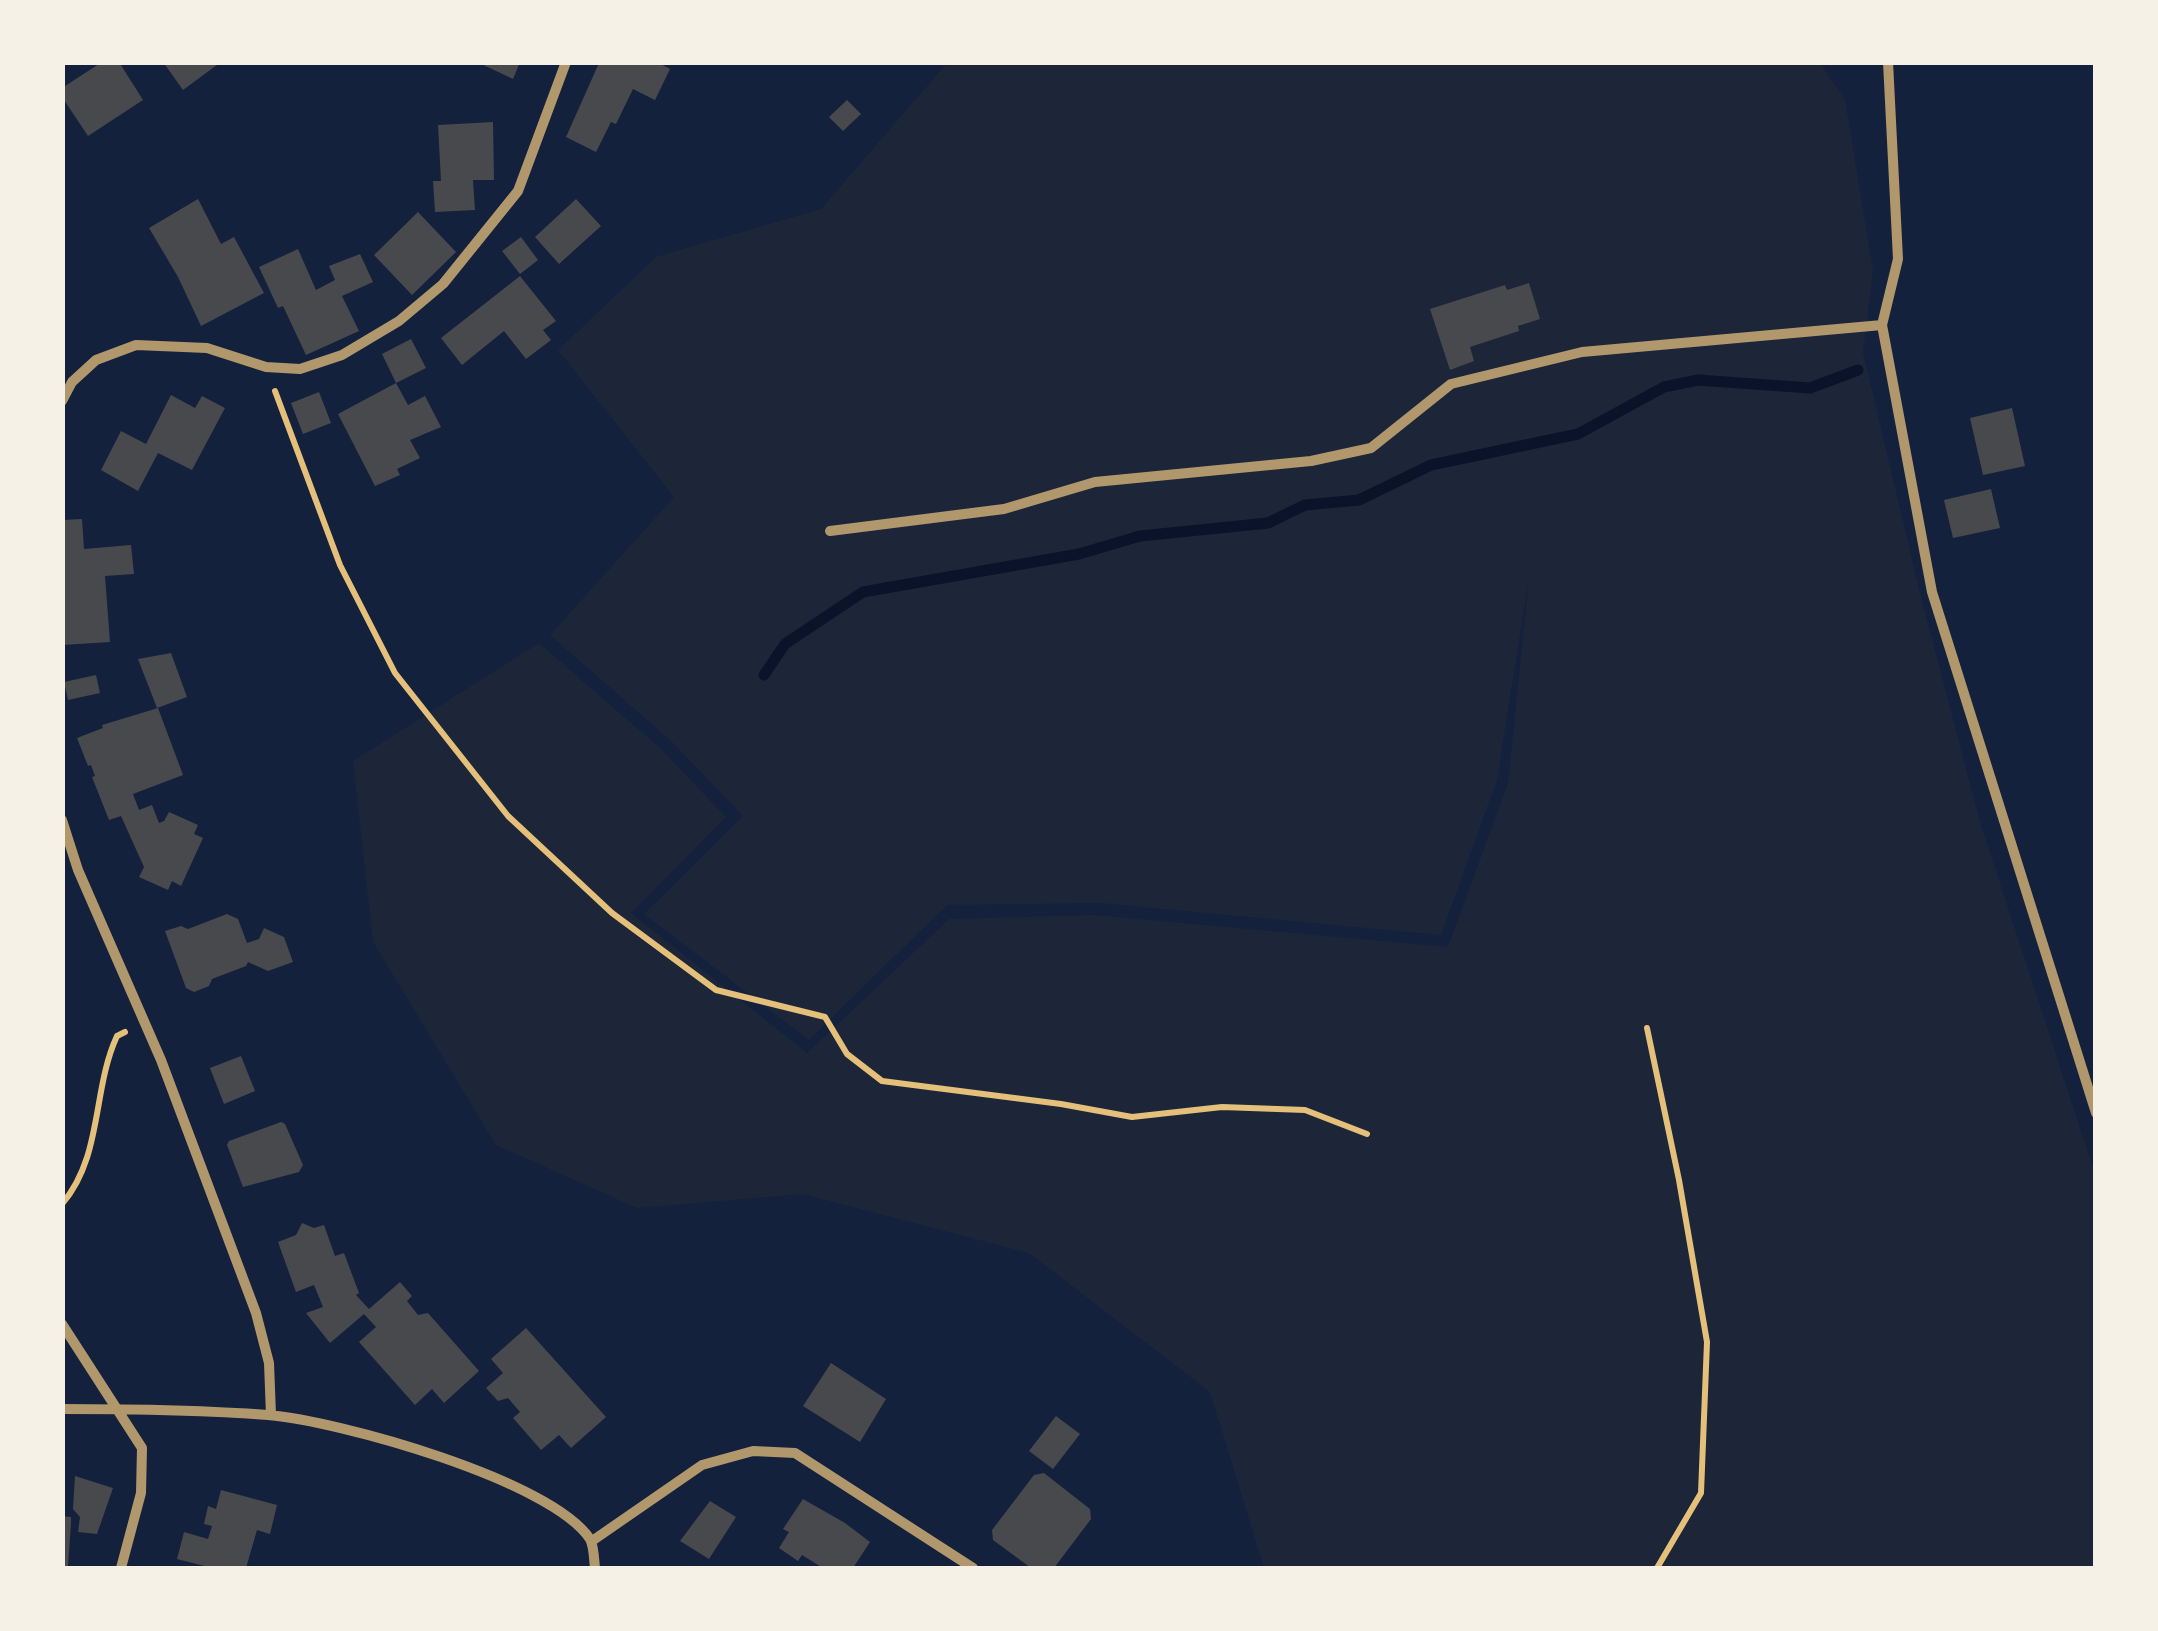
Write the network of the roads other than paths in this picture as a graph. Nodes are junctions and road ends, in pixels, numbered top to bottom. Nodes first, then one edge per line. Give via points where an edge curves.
1 (566, 62) edge
2 (1888, 62) edge
3 (1882, 325) junction
4 (62, 400) edge
5 (830, 530) dead end
6 (62, 820) edge
7 (2096, 1113) edge
8 (62, 1324) edge
9 (62, 1409) edge
10 (114, 1409) junction
11 (271, 1415) junction
12 (592, 1541) junction
13 (121, 1568) edge
14 (595, 1568) edge
15 (974, 1568) edge

1 - 4 street via 518,190 443,284 398,322 342,355 300,369 266,368 207,348 136,345 96,360
2 - 3 street via 1898,258
3 - 5 street via 1582,352 1450,384 1371,448 1311,461 1095,482 1004,509
3 - 7 street via 1932,592
6 - 11 street via 251,1298 269,1362
8 - 10 street
9 - 10 street
10 - 11 street
10 - 13 street via 142,1448 142,1493
11 - 12 street via 360,1432 509,1482 559,1509
12 - 14 street
12 - 15 street via 702,1465 753,1451 795,1453

